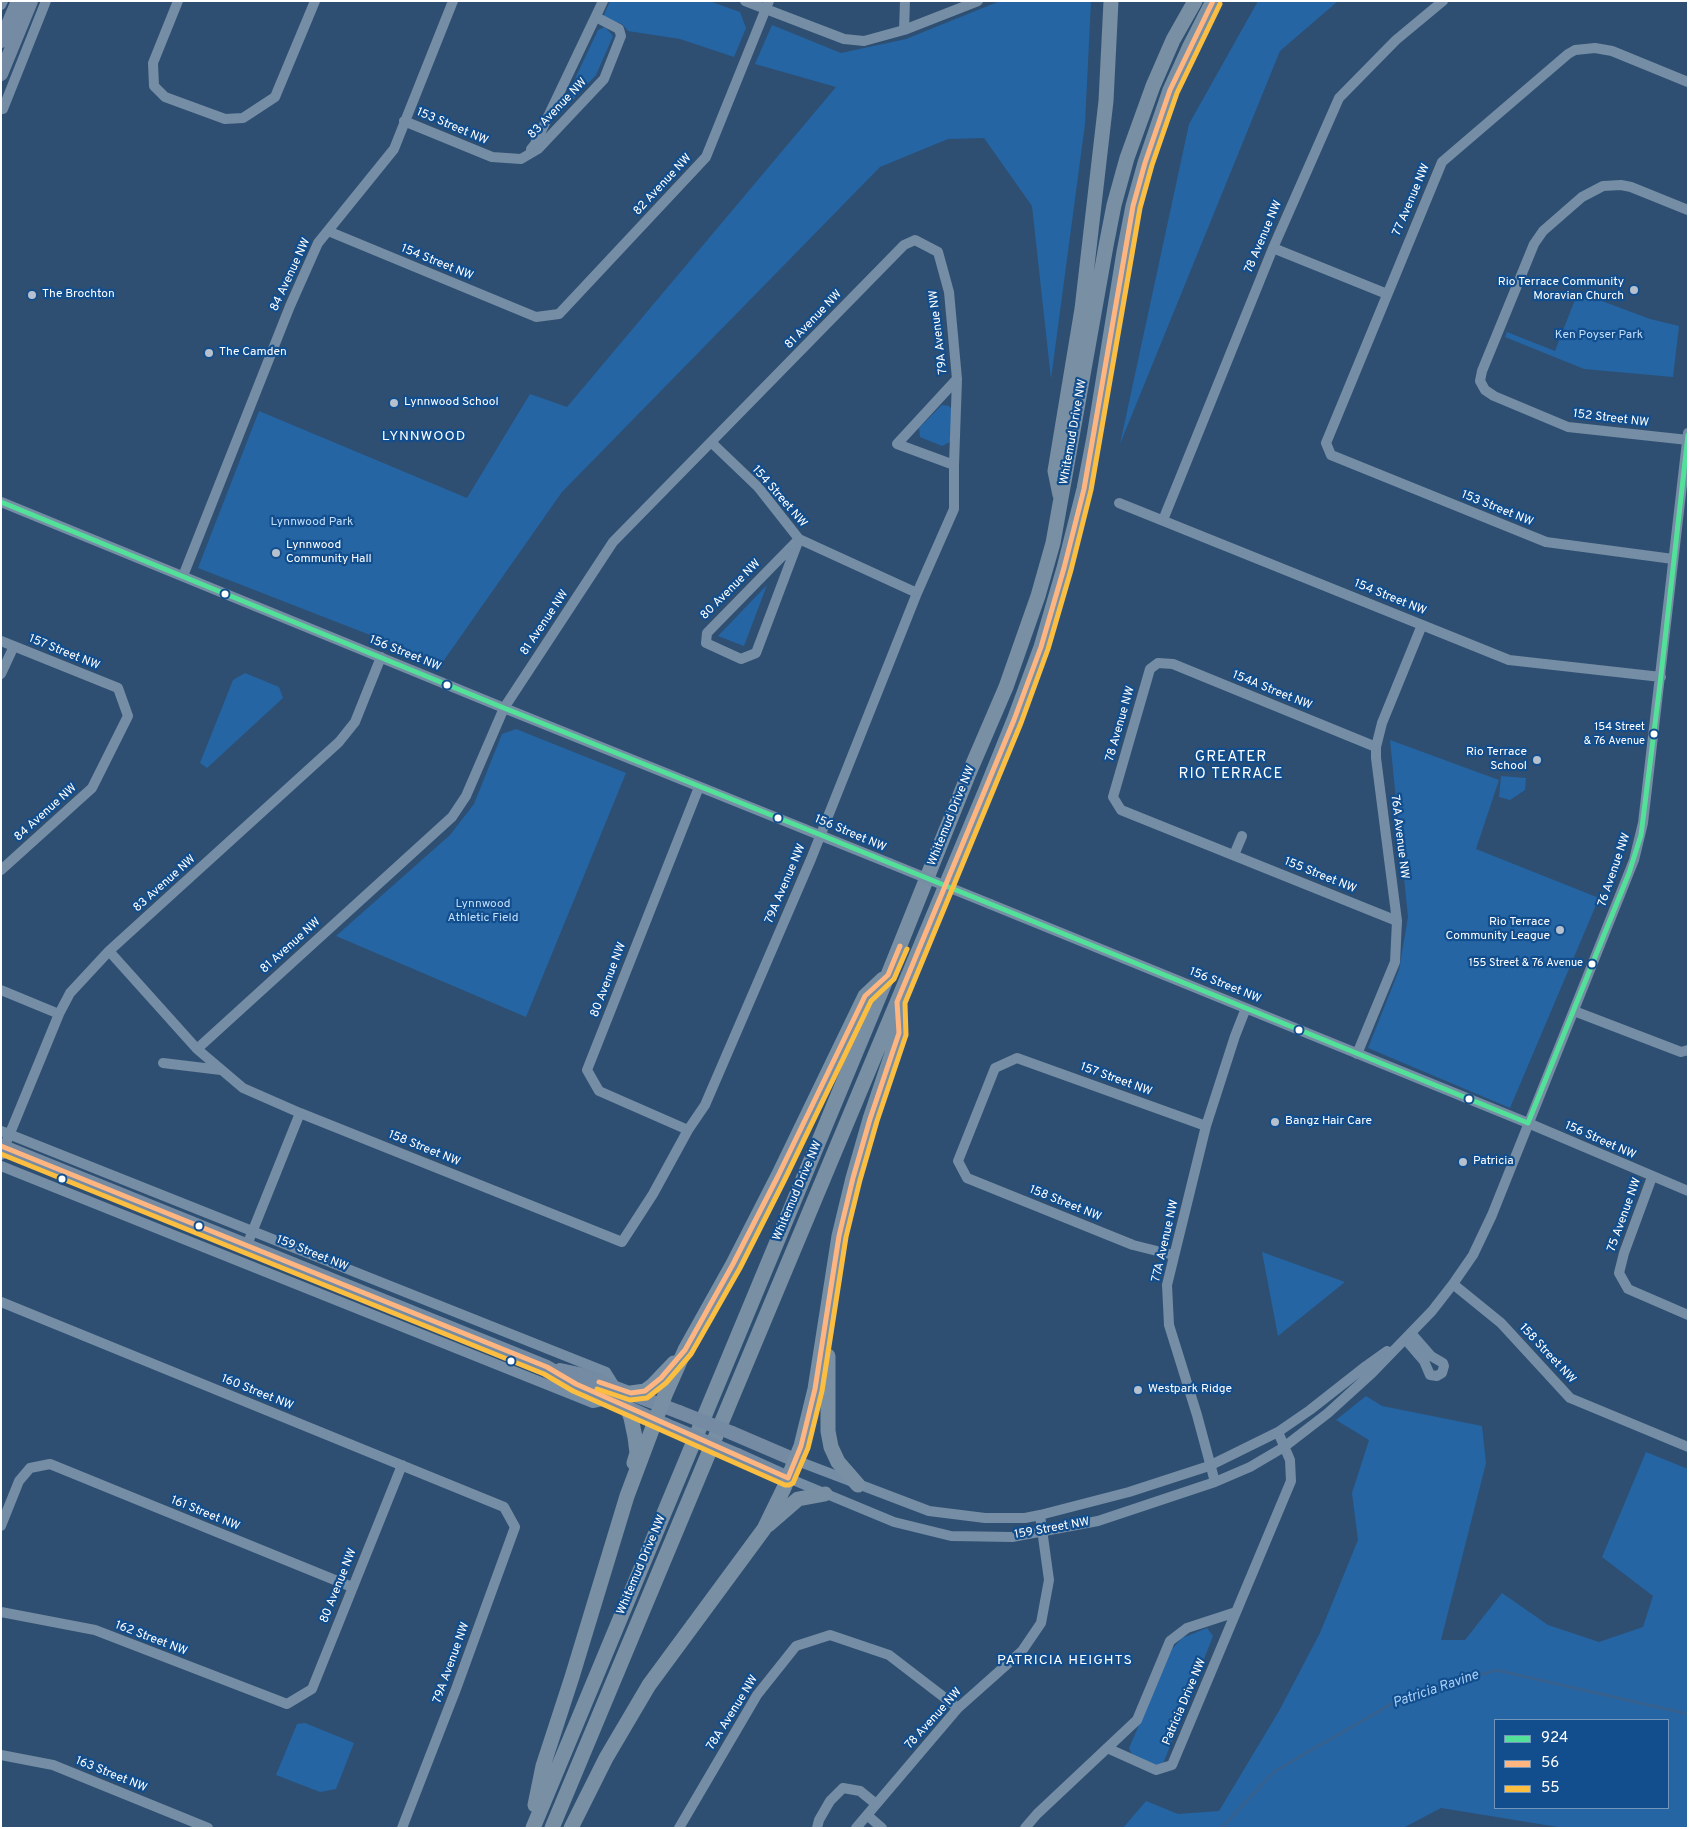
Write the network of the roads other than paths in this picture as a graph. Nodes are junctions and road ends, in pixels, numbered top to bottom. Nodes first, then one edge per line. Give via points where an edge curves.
1 (3, 1) edge
2 (18, 1) edge
3 (31, 1) edge
4 (46, 1) edge
5 (178, 1) edge
6 (315, 1) edge
7 (453, 1) edge
8 (603, 1) edge
9 (745, 1) edge
10 (905, 1) edge
11 (978, 1) edge
12 (1112, 1) edge
13 (1194, 1) edge
14 (1214, 1) edge
15 (1443, 1) edge
16 (1, 5) edge
17 (768, 5) edge
18 (596, 17) junction
19 (904, 30) junction
20 (1, 41) edge
21 (1, 74) edge
22 (1688, 82) edge
23 (1, 109) edge
24 (404, 121) junction
25 (521, 159) junction
26 (1688, 210) edge
27 (328, 232) junction
28 (1273, 248) junction
29 (938, 252) joint
30 (1387, 294) junction
31 (536, 317) joint
32 (958, 379) junction
33 (1688, 437) edge
34 (712, 443) junction
35 (1326, 443) joint
36 (954, 465) junction
37 (1, 502) edge
38 (1062, 502) junction
39 (1119, 503) dead end
40 (1163, 520) junction
41 (799, 539) junction
42 (1674, 559) junction
43 (183, 576) junction
44 (917, 592) junction
45 (1422, 625) junction
46 (1, 641) edge
47 (14, 646) junction
48 (381, 657) junction
49 (1158, 663) joint
50 (1, 674) edge
51 (1661, 677) junction
52 (118, 688) joint
53 (504, 708) junction
54 (1376, 747) junction
55 (699, 787) junction
56 (1113, 797) joint
57 (821, 835) junction
58 (1242, 836) dead end
59 (1234, 855) junction
60 (1, 870) edge
61 (1397, 920) junction
62 (109, 951) junction
63 (888, 975) junction
64 (1, 990) edge
65 (897, 1002) junction
66 (1246, 1008) junction
67 (1574, 1011) junction
68 (59, 1014) junction
69 (197, 1049) junction
70 (1688, 1050) edge
71 (1357, 1054) junction
72 (164, 1063) dead end
73 (222, 1070) junction
74 (300, 1113) junction
75 (1528, 1123) junction
76 (1206, 1126) junction
77 (688, 1130) junction
78 (4, 1142) edge
79 (958, 1161) joint
80 (1, 1166) edge
81 (1652, 1177) junction
82 (1688, 1191) edge
83 (253, 1230) junction
84 (622, 1242) joint
85 (247, 1245) junction
86 (1173, 1255) junction
87 (833, 1268) junction
88 (1454, 1284) junction
89 (1, 1302) edge
90 (1688, 1316) edge
91 (1408, 1336) junction
92 (685, 1350) junction
93 (613, 1393) junction
94 (629, 1400) junction
95 (662, 1404) junction
96 (656, 1420) junction
97 (1278, 1432) junction
98 (1284, 1447) junction
99 (1688, 1447) edge
100 (795, 1460) junction
101 (402, 1466) junction
102 (1210, 1466) junction
103 (788, 1478) junction
104 (1215, 1482) junction
105 (858, 1485) junction
106 (825, 1494) junction
107 (627, 1496) junction
108 (504, 1507) joint
109 (1040, 1515) junction
110 (1, 1526) edge
111 (764, 1529) junction
112 (1042, 1533) junction
113 (352, 1587) junction
114 (1, 1612) edge
115 (1236, 1612) junction
116 (287, 1704) joint
117 (958, 1708) junction
118 (1107, 1748) junction
119 (1, 1755) edge
120 (876, 1804) junction
121 (867, 1816) junction
122 (208, 1828) edge
123 (402, 1828) edge
124 (532, 1828) edge
125 (552, 1828) edge
126 (571, 1828) edge
127 (678, 1828) edge
128 (817, 1828) edge
129 (856, 1828) edge
130 (882, 1828) edge
131 (1025, 1828) edge

1 - 16 street
2 - 20 main road
3 - 21 main road
4 - 23 street
5 - 6 street via 153,63 154,86 165,97 225,119 243,118 275,97
7 - 24 street, 84 Avenue NW
8 - 18 street, 83 Avenue NW
9 - 17 street
10 - 19 street
11 - 19 street
12 - 38 highway via 1106,101 1082,309 1055,471
13 - 38 highway, Whitemud Drive NW via 1153,86 1130,148 1114,205
14 - 65 highway, Whitemud Drive NW via 1170,90 1140,180 1124,252 1084,489 1041,647
15 - 28 street, 78 Avenue NW via 1396,40 1339,98
17 - 19 street via 853,41
17 - 31 street, 82 Avenue NW via 706,157 559,314
18 - 25 street, 83 Avenue NW via 535,144
18 - 25 street, 83 Avenue NW via 619,29 621,36 604,79 538,148
22 - 30 street, 77 Avenue NW via 1612,51 1586,48 1568,54 1442,162
24 - 25 street, 153 Street NW via 492,157
24 - 27 street, 84 Avenue NW via 394,149
26 - 33 street, 152 Street NW via 1622,185 1603,186 1582,197 1538,237 1480,382 1484,390 1494,396 1568,427
27 - 31 street, 154 Street NW
27 - 43 street, 84 Avenue NW via 318,243 290,306
28 - 30 street
28 - 40 street, 78 Avenue NW
29 - 32 street, 79A Avenue NW via 949,292
29 - 34 street, 81 Avenue NW via 915,240 904,245
30 - 35 street, 77 Avenue NW
32 - 36 street, 79A Avenue NW
32 - 36 street, 79A Avenue NW via 897,444
33 - 42 street, 76 Avenue NW
34 - 41 street, 154 Street NW via 758,488
34 - 53 street, 81 Avenue NW via 613,542
35 - 42 street, 153 Street NW via 1331,455 1546,542
36 - 44 street, 79A Avenue NW via 954,509
37 - 43 street, 156 Street NW
38 - 63 highway, Whitemud Drive NW via 1038,596 1006,688
39 - 40 street, 154 Street NW
40 - 45 street, 154 Street NW
41 - 41 street, 80 Avenue NW via 707,633 706,643 741,659 756,652
41 - 44 street, 154 Street NW
42 - 51 street, 76 Avenue NW
43 - 48 street, 156 Street NW
44 - 57 street, 79A Avenue NW
45 - 51 street, 154 Street NW via 1519,662
45 - 54 street, 76A Avenue NW via 1382,723
46 - 47 street, 157 Street NW
47 - 50 street
47 - 52 street, 157 Street NW
48 - 53 street, 156 Street NW
48 - 62 street, 83 Avenue NW via 355,722 339,742
49 - 54 street, 154A Street NW via 1173,664
49 - 56 street, 78 Avenue NW via 1150,669
51 - 67 street, 76 Avenue NW via 1641,835
52 - 60 street, 84 Avenue NW via 128,716 92,788
53 - 55 street, 156 Street NW
53 - 69 street, 81 Avenue NW via 466,796 452,817
54 - 61 street, 76A Avenue NW
55 - 57 street, 156 Street NW
55 - 77 street, 80 Avenue NW via 587,1070 599,1091
56 - 59 street, 155 Street NW via 1121,810
57 - 66 street, 156 Street NW, bridge
57 - 77 street, 79A Avenue NW via 705,1104
58 - 59 street
59 - 61 street, 155 Street NW
61 - 71 street, 76A Avenue NW via 1395,962
62 - 68 street, 83 Avenue NW via 70,992
62 - 69 street, 158 Street NW
63 - 92 highway via 865,996 778,1176
63 - 124 highway, Whitemud Drive NW
64 - 68 street
65 - 87 highway via 899,1033 853,1178
65 - 125 highway, Whitemud Drive NW
66 - 71 street, 156 Street NW
66 - 76 street, 77A Avenue NW
67 - 70 street via 1681,1052
67 - 75 street, 76 Avenue NW
68 - 78 street, 83 Avenue NW
69 - 73 street, 158 Street NW
71 - 75 street, 156 Street NW
72 - 73 street
73 - 74 street, 158 Street NW via 243,1088
74 - 83 street
74 - 84 street, 158 Street NW
75 - 81 street, 156 Street NW
75 - 88 street, 76 Avenue NW via 1481,1238
76 - 79 street, 157 Street NW via 1017,1058 995,1068
76 - 86 street, 77A Avenue NW
77 - 84 street, 79A Avenue NW
78 - 83 street, 159 Street NW
78 - 85 main road, 159 Street NW
79 - 86 street, 158 Street NW via 967,1178 1133,1245
80 - 93 street, 159 Street NW via 593,1403
81 - 82 street, 156 Street NW
81 - 90 street, 75 Avenue NW via 1619,1273 1628,1289
83 - 85 street
83 - 93 street, 159 Street NW via 606,1372
85 - 93 main road, 159 Street NW via 547,1367 579,1374
86 - 102 street, 77A Avenue NW via 1167,1285 1169,1324
87 - 100 highway via 814,1389
87 - 105 highway via 827,1364 828,1431 830,1447 838,1462
88 - 91 street, 159 Street NW
88 - 99 street, 158 Street NW via 1501,1323 1570,1398
89 - 101 street, 160 Street NW
91 - 97 street, 159 Street NW
91 - 98 street, 159 Street NW via 1328,1413
92 - 94 highway via 653,1385
92 - 95 highway
93 - 94 main road, 159 Street NW
94 - 95 main road, 159 Street NW
94 - 96 main road, 159 Street NW
94 - 107 highway via 637,1453
95 - 96 highway
95 - 100 main road, 159 Street NW, bridge
96 - 103 main road, 159 Street NW, bridge
96 - 107 highway
97 - 98 street, Patricia Drive NW
97 - 102 street, 159 Street NW
98 - 104 street, 159 Street NW
98 - 115 street, Patricia Drive NW via 1290,1460 1291,1481
100 - 103 highway
100 - 105 street, 159 Street NW
101 - 108 street, 160 Street NW
101 - 113 street, 80 Avenue NW
102 - 104 street, 77A Avenue NW
102 - 109 street, 159 Street NW via 1129,1492
103 - 106 street, 159 Street NW
103 - 111 highway
104 - 112 street, 159 Street NW via 1098,1521
105 - 109 street, 159 Street NW via 929,1511 985,1518
106 - 111 highway via 798,1499
106 - 112 street, 159 Street NW via 894,1522 951,1536 1012,1537
107 - 124 highway via 543,1766
108 - 123 street, 79A Avenue NW via 515,1527
109 - 112 street, 78 Avenue NW
110 - 113 street, 161 Street NW via 19,1482 30,1468 50,1464
111 - 126 highway via 649,1685 606,1758
112 - 117 street, 78 Avenue NW via 1050,1580 1041,1624 1022,1651
113 - 116 street, 80 Avenue NW via 312,1690
114 - 116 street, 162 Street NW via 94,1630
115 - 118 street via 1187,1628 1170,1642 1137,1720
115 - 118 street, Patricia Drive NW via 1172,1765 1156,1770
117 - 120 street, 78 Avenue NW
117 - 127 street, 78A Avenue NW via 889,1655 830,1635 796,1646 763,1688
118 - 131 street
119 - 122 street, 163 Street NW via 53,1765
120 - 121 street, 78 Avenue NW
120 - 128 street via 860,1791 843,1788 830,1800
121 - 129 street, 78 Avenue NW
121 - 130 street

